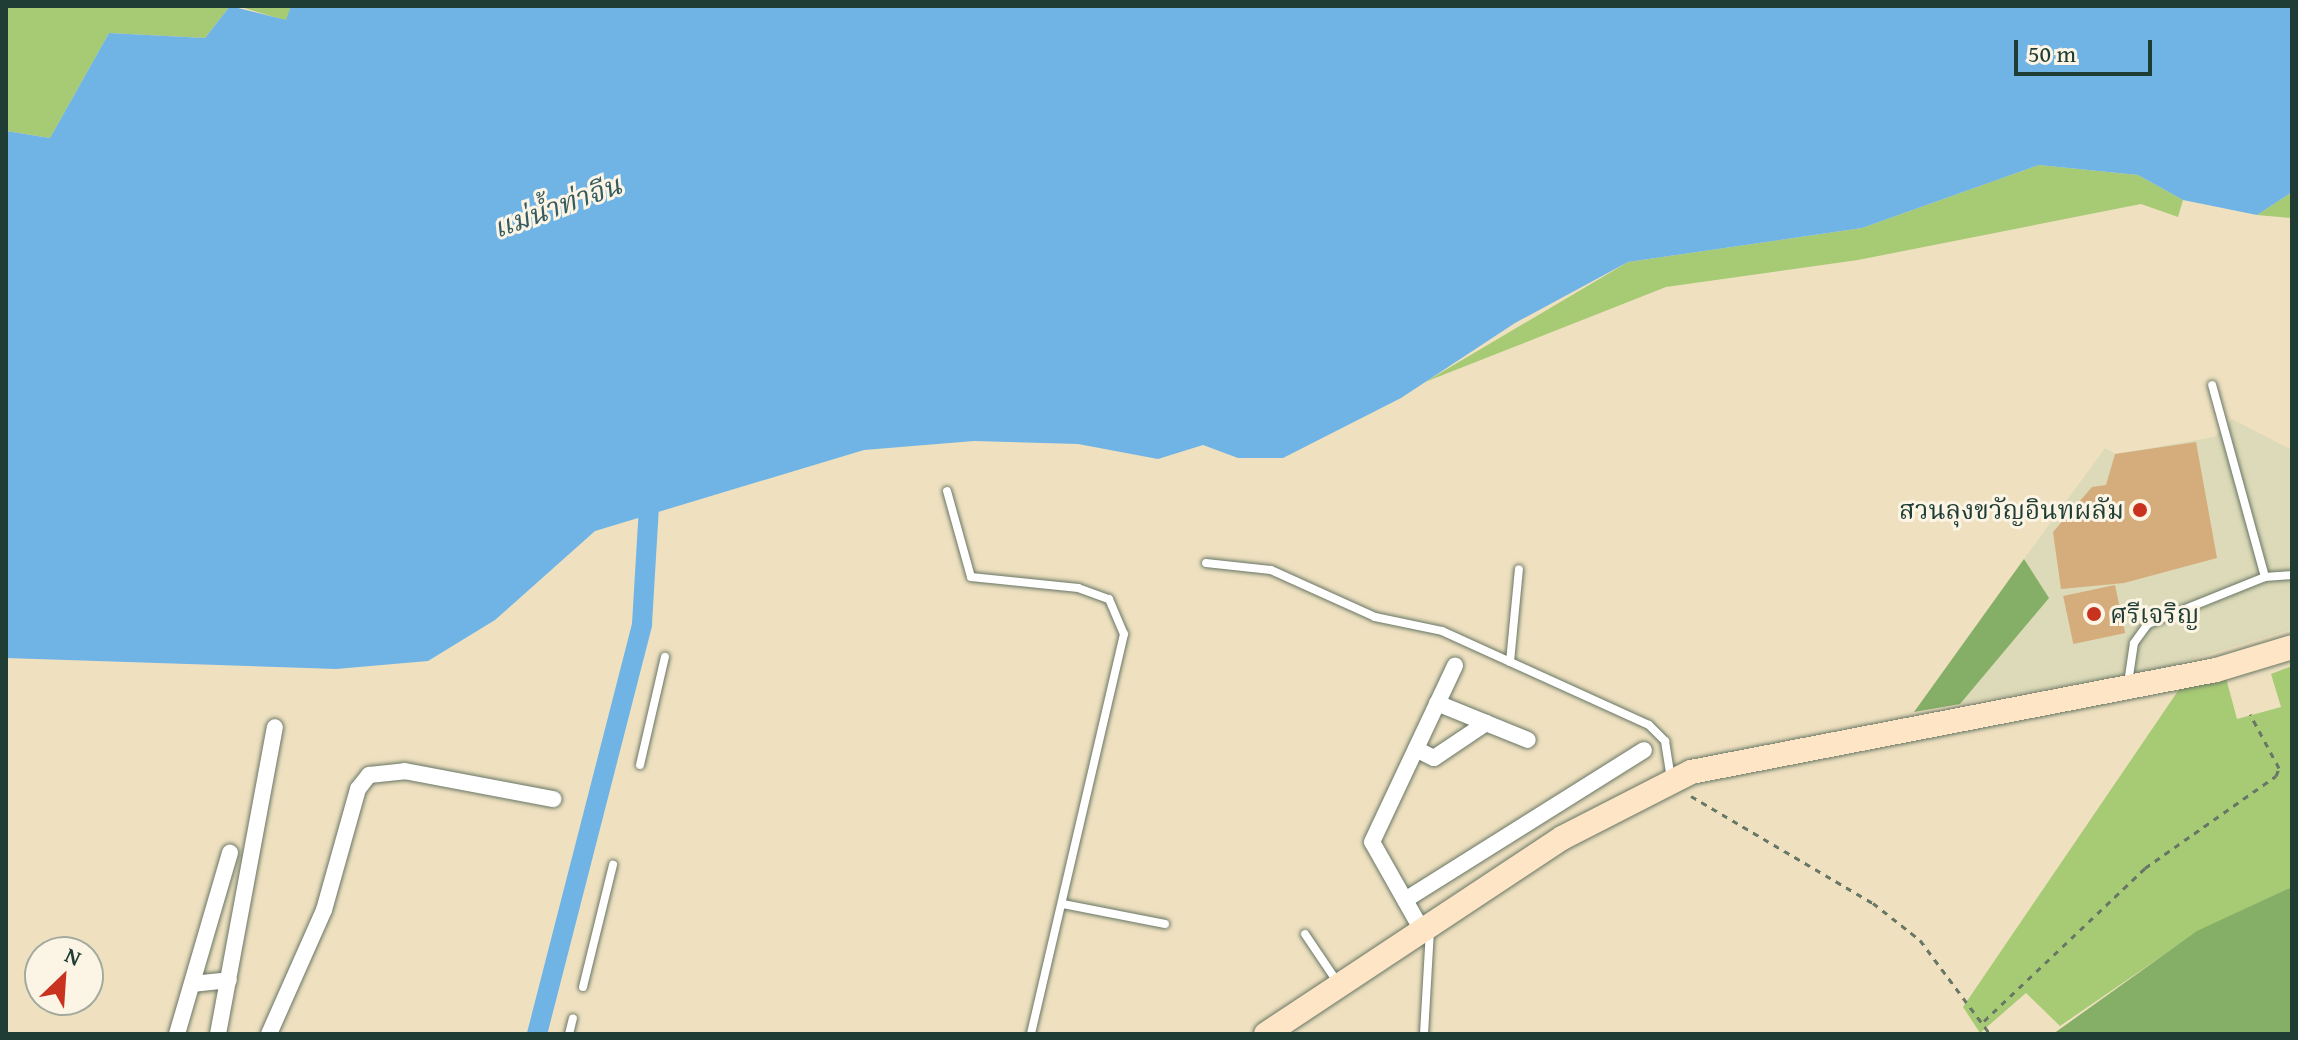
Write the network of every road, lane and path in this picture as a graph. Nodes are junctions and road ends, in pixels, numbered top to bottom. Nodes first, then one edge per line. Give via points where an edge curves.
1 (2212, 385) dead end
2 (947, 491) dead end
3 (1206, 563) dead end
4 (1519, 569) dead end
5 (2292, 575) edge
6 (2265, 577) junction
7 (2292, 647) edge
8 (665, 657) dead end
9 (1510, 662) junction
10 (1455, 666) dead end
11 (2128, 687) junction
12 (1437, 703) junction
13 (2250, 714) dead end
14 (1486, 723) junction
15 (275, 727) dead end
16 (1528, 740) dead end
17 (1416, 749) junction
18 (1644, 750) dead end
19 (640, 765) dead end
20 (1676, 778) junction
21 (553, 799) dead end
22 (230, 853) dead end
23 (613, 865) dead end
24 (1405, 900) junction
25 (1063, 904) junction
26 (1165, 924) dead end
27 (1426, 930) junction
28 (1305, 934) dead end
29 (229, 980) junction
30 (192, 984) junction
31 (583, 987) dead end
32 (1341, 987) junction
33 (573, 1018) dead end
34 (1984, 1021) junction
35 (177, 1034) edge
36 (218, 1034) edge
37 (269, 1034) edge
38 (569, 1034) edge
39 (1031, 1034) edge
40 (1266, 1034) edge
41 (1424, 1034) edge
42 (1990, 1034) edge

1 - 6 lane
2 - 25 lane via 971,577 1078,588 1120,612 1124,634
3 - 9 lane via 1271,570 1375,617 1442,631
4 - 9 lane
5 - 6 lane
6 - 11 lane via 2148,624 2134,643
7 - 11 main road
8 - 19 lane
9 - 20 lane via 1649,725 1665,741
10 - 12 street
11 - 20 main road via 1728,761
12 - 14 street
12 - 17 street
13 - 34 path via 2279,768 2276,776 2145,868
14 - 16 street
14 - 17 street via 1434,758
15 - 29 street
17 - 24 street via 1372,842
18 - 24 street
20 - 27 main road via 1562,838
20 - 34 path via 1873,903 1920,940
21 - 37 street via 405,771 369,775 358,789 324,910
22 - 30 street
23 - 31 lane
24 - 27 street
25 - 26 lane
25 - 39 lane
27 - 32 main road
27 - 41 lane
28 - 32 lane
29 - 30 street
29 - 36 street
30 - 35 street
32 - 40 main road
33 - 38 lane
34 - 42 path

